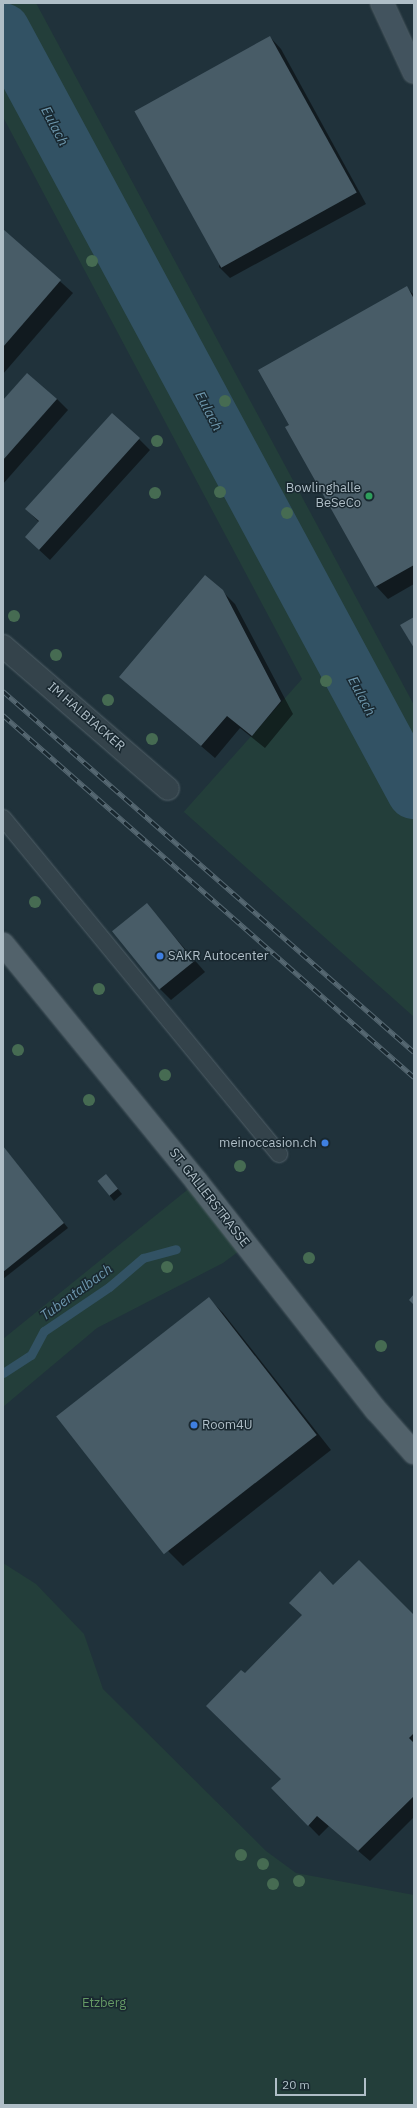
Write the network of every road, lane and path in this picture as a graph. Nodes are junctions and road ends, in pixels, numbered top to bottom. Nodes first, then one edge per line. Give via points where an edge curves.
1 (382, 3) edge
2 (414, 72) edge
3 (3, 646) edge
4 (168, 789) dead end
5 (3, 818) edge
6 (3, 944) edge
7 (279, 1154) dead end
8 (414, 1453) edge

1 - 2 main road
3 - 4 street, IM HALBIACKER
5 - 7 lane
6 - 8 main road, ST. GALLERSTRASSE via 197,1182 376,1410

